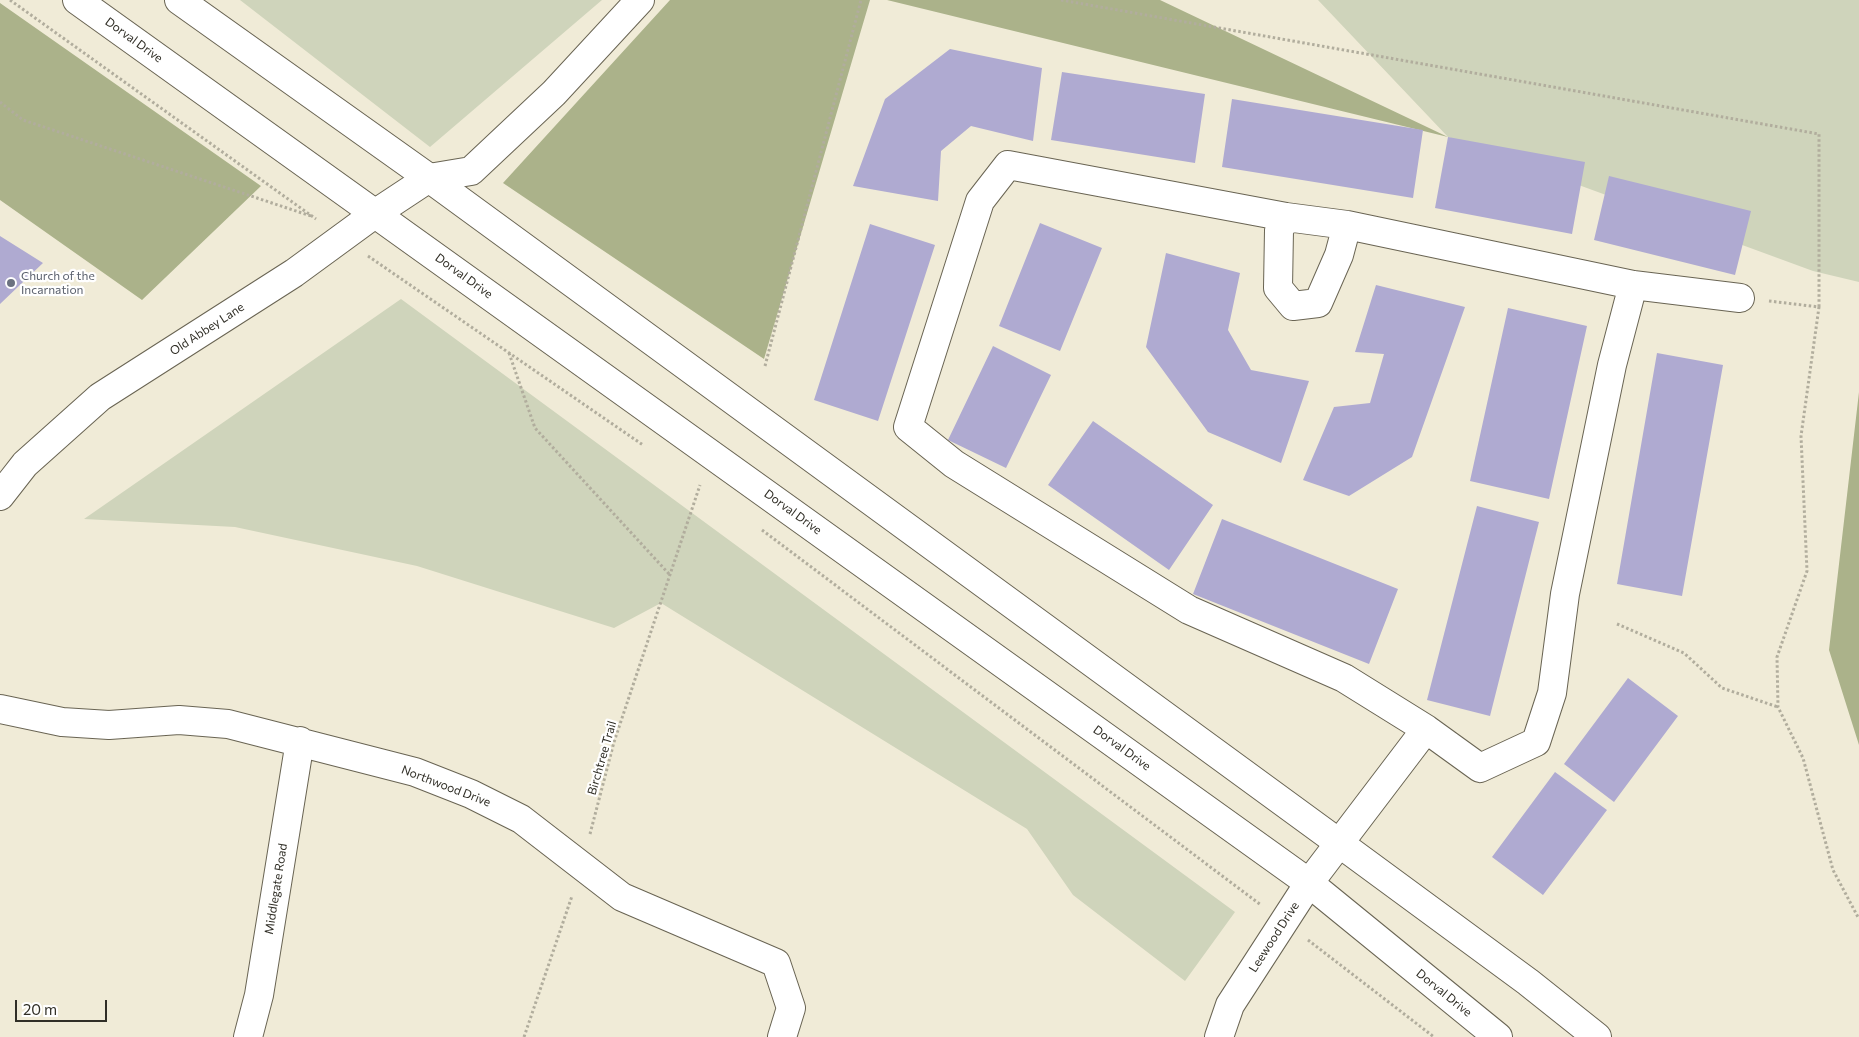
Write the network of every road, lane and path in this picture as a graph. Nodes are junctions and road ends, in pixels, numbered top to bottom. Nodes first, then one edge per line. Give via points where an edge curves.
1 (10, 0) edge
2 (78, 0) edge
3 (179, 0) edge
4 (640, 0) edge
5 (861, 0) edge
6 (1061, 0) edge
7 (0, 102) edge
8 (429, 178) junction
9 (376, 213) junction
10 (314, 217) junction
11 (1286, 217) junction
12 (1347, 225) junction
13 (342, 238) junction
14 (1632, 285) junction
15 (1740, 298) joint
16 (1819, 307) junction
17 (508, 352) junction
18 (766, 366) dead end
19 (644, 446) dead end
20 (692, 479) dead end
21 (700, 485) junction
22 (707, 490) dead end
23 (0, 496) edge
24 (761, 530) dead end
25 (670, 575) junction
26 (1617, 624) dead end
27 (1778, 707) junction
28 (0, 709) edge
29 (1426, 730) junction
30 (300, 741) junction
31 (1339, 842) junction
32 (582, 865) junction
33 (1309, 883) junction
34 (1859, 919) edge
35 (1283, 922) junction
36 (248, 1037) edge
37 (524, 1037) edge
38 (782, 1037) edge
39 (1219, 1037) edge
40 (1434, 1037) edge
41 (1498, 1037) edge
42 (1597, 1037) edge

1 - 10 path
2 - 9 main road, Dorval Drive
3 - 8 main road
4 - 8 main road via 554,93 471,170
5 - 18 path
6 - 16 path via 1819,134
7 - 10 path via 23,120
8 - 9 main road, Old Abbey Lane
8 - 31 main road
9 - 13 main road, Old Abbey Lane
9 - 33 main road, Dorval Drive
10 - 13 path
11 - 12 main road
11 - 12 main road via 1278,230 1278,288 1293,306 1318,303 1339,255
11 - 29 main road via 1008,165 980,201 908,427 954,464 1189,610 1344,678
12 - 14 main road
13 - 17 path
13 - 23 main road, Old Abbey Lane via 294,273 100,397 24,464
14 - 15 main road
14 - 29 main road via 1612,365 1565,594 1552,693 1536,742 1480,768
15 - 16 path
16 - 27 path via 1801,436 1807,571 1777,657
17 - 19 path
17 - 25 path via 535,428
20 - 21 path
21 - 22 path
21 - 25 path, Birchtree Trail
24 - 35 path
25 - 32 path, Birchtree Trail via 614,742
26 - 27 path via 1684,653 1722,688
27 - 34 path via 1803,758 1832,870
28 - 30 main road, Northwood Drive via 62,722 109,725 179,720 228,724
29 - 31 main road, Leewood Drive
30 - 32 main road, Northwood Drive via 415,772 471,794 521,819
30 - 36 main road, Middlegate Road via 259,994
31 - 33 main road, Leewood Drive
31 - 42 main road
32 - 37 path, Birchtree Trail
32 - 38 main road, Northwood Drive via 622,897 776,963 791,1008
33 - 35 main road, Leewood Drive
33 - 41 main road, Dorval Drive
35 - 39 main road, Leewood Drive via 1230,1005
35 - 40 path

